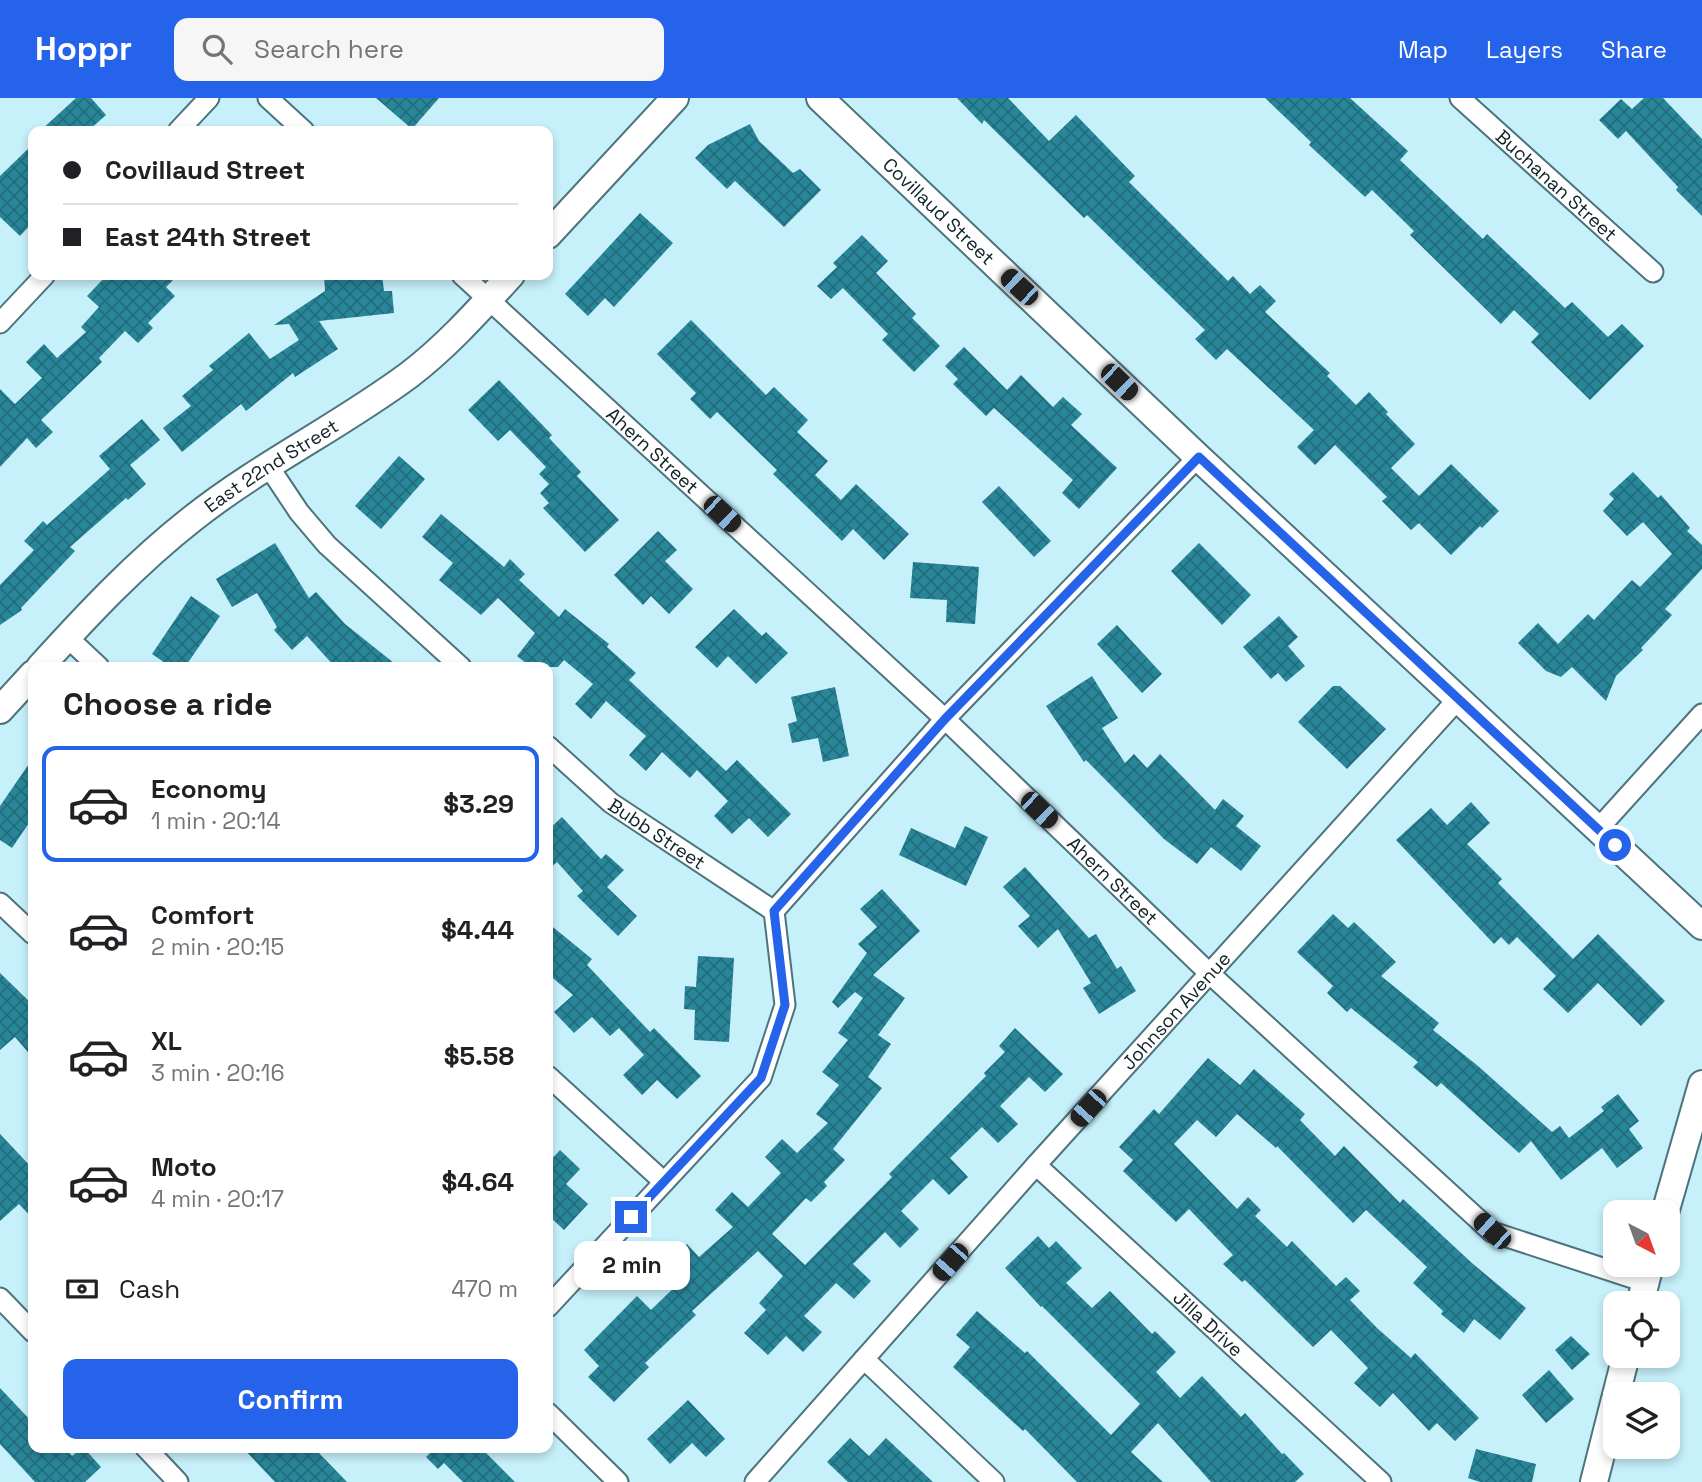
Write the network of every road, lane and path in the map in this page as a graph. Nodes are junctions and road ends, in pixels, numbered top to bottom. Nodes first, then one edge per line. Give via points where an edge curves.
1 (209, 98) edge
2 (268, 98) edge
3 (675, 98) edge
4 (820, 98) edge
5 (1460, 98) edge
6 (183, 126) edge
7 (299, 126) edge
8 (553, 230) edge
9 (1653, 272) dead end
10 (39, 280) edge
11 (467, 280) edge
12 (506, 280) edge
13 (488, 299) junction
14 (0, 323) edge
15 (1199, 457) junction
16 (269, 467) junction
17 (67, 638) junction
18 (45, 662) edge
19 (93, 662) edge
20 (456, 662) edge
21 (28, 679) edge
22 (1458, 699) junction
23 (0, 710) edge
24 (1702, 714) edge
25 (945, 719) junction
26 (553, 751) edge
27 (1598, 829) junction
28 (0, 903) edge
29 (774, 911) junction
30 (1702, 926) edge
31 (28, 929) edge
32 (1209, 973) junction
33 (553, 1081) edge
34 (1702, 1084) edge
35 (1036, 1165) junction
36 (664, 1182) junction
37 (1669, 1200) edge
38 (1645, 1284) edge
39 (0, 1298) edge
40 (553, 1302) edge
41 (28, 1327) edge
42 (864, 1359) junction
43 (553, 1418) edge
44 (1603, 1447) edge
45 (151, 1453) edge
46 (178, 1482) edge
47 (618, 1482) edge
48 (755, 1482) edge
49 (994, 1482) edge
50 (1381, 1482) edge
51 (1594, 1482) edge

1 - 6 street
2 - 7 street
3 - 8 street
4 - 15 street, Covillaud Street
5 - 9 street, Buchanan Street
10 - 14 street
11 - 13 street, Ahern Street
12 - 13 street, East 22nd Street
13 - 16 street, East 22nd Street via 408,376
13 - 25 street, Ahern Street
15 - 22 street, Covillaud Street
15 - 25 street
16 - 17 street, East 22nd Street via 144,558
16 - 20 street via 327,545
17 - 18 street, East 22nd Street
17 - 19 street
21 - 23 street
22 - 27 street, Covillaud Street
22 - 32 street, Johnson Avenue
24 - 27 street
25 - 29 street
25 - 32 street, Ahern Street
26 - 29 street, Bubb Street via 611,803
27 - 30 street, Covillaud Street
28 - 31 street
29 - 36 street via 785,1005 761,1078
32 - 35 street, Johnson Avenue
32 - 38 street, Ahern Street via 1492,1231
33 - 36 street
34 - 37 street
35 - 42 street, Johnson Avenue
35 - 50 street, Jilla Drive
36 - 40 street
39 - 41 street
42 - 48 street, Johnson Avenue
42 - 49 street
43 - 47 street
44 - 51 street
45 - 46 street

